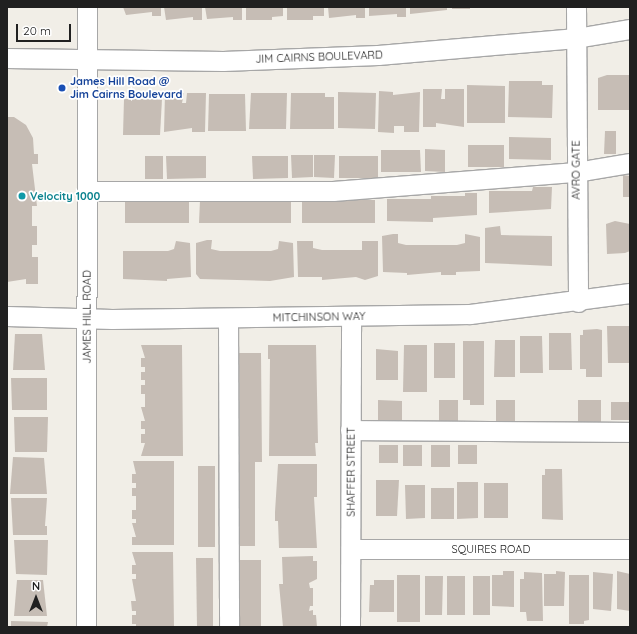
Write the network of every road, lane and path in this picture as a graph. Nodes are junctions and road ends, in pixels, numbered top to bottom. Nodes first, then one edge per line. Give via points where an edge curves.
1 (88, 7) edge
2 (576, 7) edge
3 (630, 29) edge
4 (576, 38) junction
5 (88, 57) junction
6 (7, 58) edge
7 (630, 163) edge
8 (576, 172) junction
9 (88, 191) junction
10 (630, 293) edge
11 (578, 302) junction
12 (7, 316) edge
13 (351, 316) junction
14 (228, 318) junction
15 (87, 319) junction
16 (350, 430) junction
17 (630, 432) edge
18 (351, 549) junction
19 (630, 549) edge
20 (86, 627) edge
21 (229, 627) edge
22 (350, 627) edge

1 - 5 street, JAMES HILL ROAD
2 - 4 street, AVRO GATE
3 - 4 street, JIM CAIRNS BOULEVARD
4 - 5 street, JIM CAIRNS BOULEVARD via 378,55 223,60
4 - 8 street, AVRO GATE
5 - 6 street, JIM CAIRNS BOULEVARD
5 - 9 street, JAMES HILL ROAD
7 - 8 street
8 - 9 street via 333,191
8 - 11 street, AVRO GATE
9 - 15 street, JAMES HILL ROAD
10 - 11 street, MITCHINSON WAY
11 - 13 street, MITCHINSON WAY via 470,314
12 - 15 street, MITCHINSON WAY
13 - 14 street, MITCHINSON WAY
13 - 16 street, SHAFFER STREET
14 - 15 street, MITCHINSON WAY
14 - 21 street
15 - 20 street, JAMES HILL ROAD
16 - 17 street
16 - 18 street, SHAFFER STREET
18 - 19 street, SQUIRES ROAD
18 - 22 street, SHAFFER STREET

